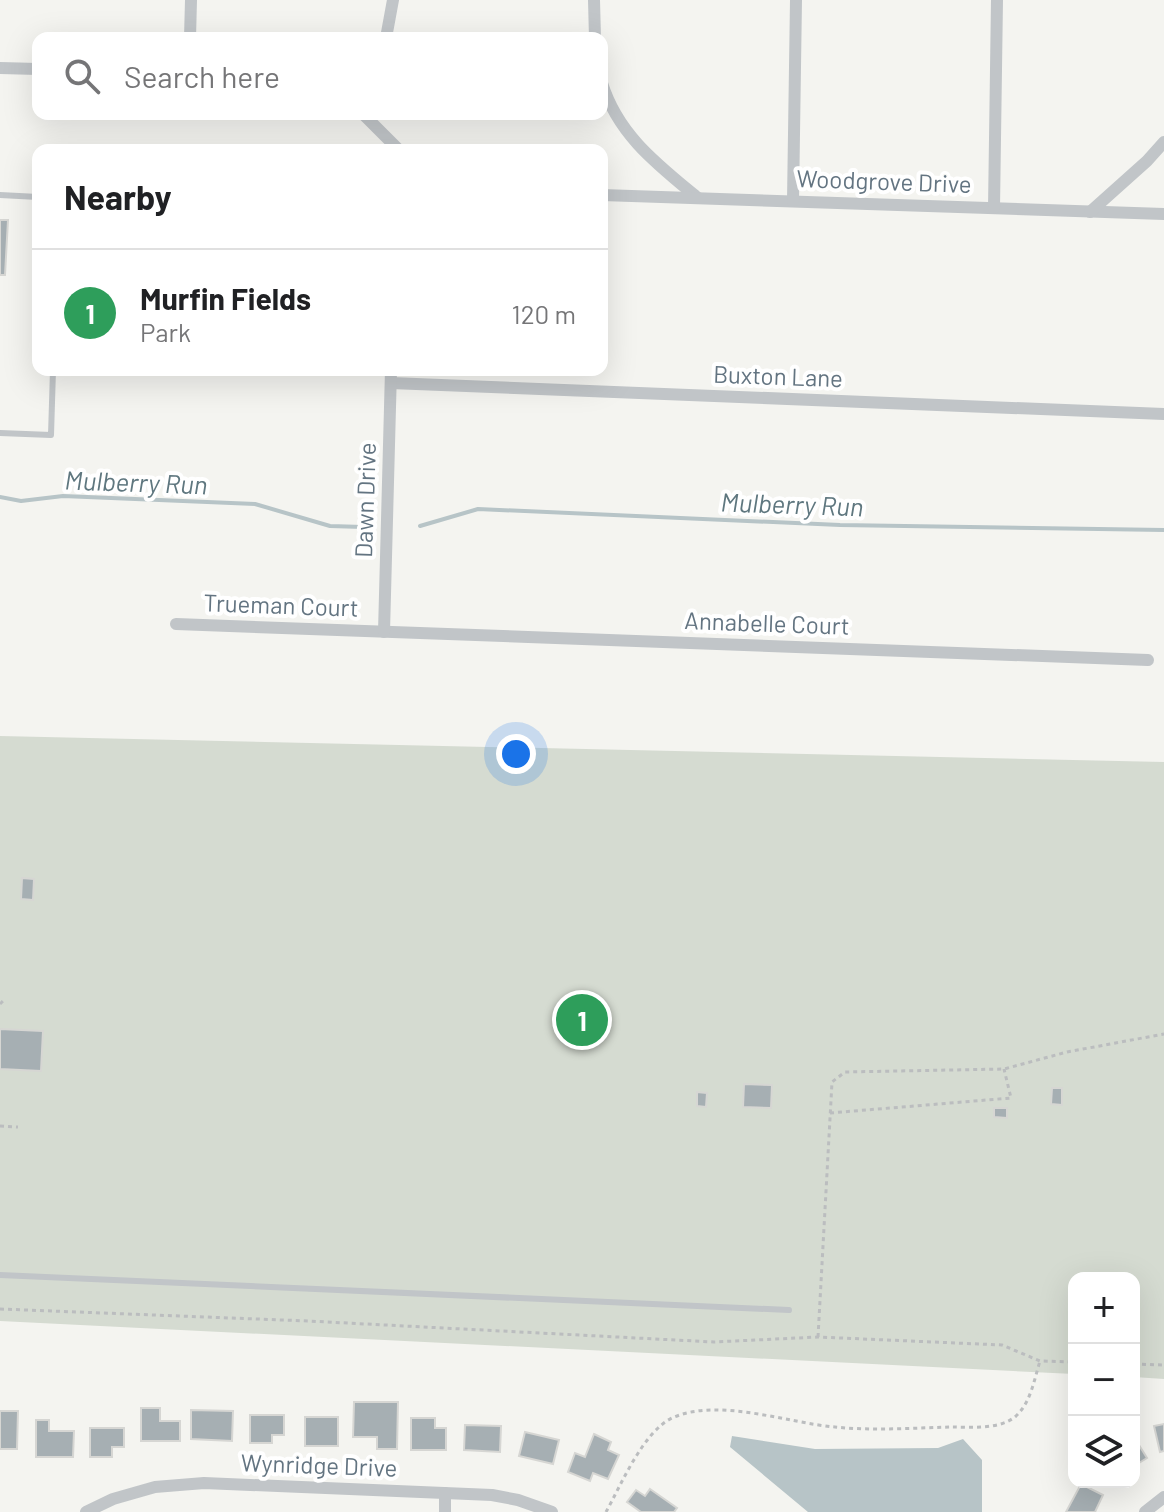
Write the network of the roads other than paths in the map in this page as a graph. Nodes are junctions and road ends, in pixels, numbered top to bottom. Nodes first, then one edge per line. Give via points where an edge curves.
1 (191, 0) edge
2 (393, 0) edge
3 (594, 0) edge
4 (796, 0) edge
5 (997, 0) edge
6 (190, 32) edge
7 (387, 32) edge
8 (595, 32) edge
9 (0, 68) edge
10 (32, 69) edge
11 (608, 98) edge
12 (369, 120) edge
13 (1164, 142) edge
14 (393, 144) edge
15 (0, 195) edge
16 (608, 195) edge
17 (32, 197) edge
18 (699, 198) junction
19 (793, 201) junction
20 (994, 208) junction
21 (1090, 212) junction
22 (1164, 214) edge
23 (53, 376) edge
24 (391, 377) edge
25 (1164, 414) edge
26 (0, 433) edge
27 (176, 624) dead end
28 (384, 632) junction
29 (1148, 660) dead end
30 (0, 1275) edge
31 (789, 1310) dead end
32 (445, 1493) junction
33 (1164, 1497) edge
34 (86, 1512) edge
35 (445, 1512) edge
36 (552, 1512) edge
37 (1145, 1512) edge

1 - 6 street
2 - 7 street
3 - 8 street
4 - 19 street
5 - 20 street
9 - 10 street
11 - 18 street via 627,132 655,163
12 - 14 street
13 - 21 street
15 - 17 lane
16 - 18 street, Woodgrove Drive
18 - 19 street, Woodgrove Drive
19 - 20 street, Woodgrove Drive
20 - 21 street, Woodgrove Drive
21 - 22 street, Woodgrove Drive
23 - 26 lane via 51,435
24 - 25 street, Buxton Lane
24 - 28 street, Dawn Drive
27 - 28 street, Trueman Court
28 - 29 street, Annabelle Court
30 - 31 lane
32 - 34 street, Wynridge Drive via 204,1483 155,1487
32 - 35 street
32 - 36 street, Wynridge Drive via 505,1498
33 - 37 street

